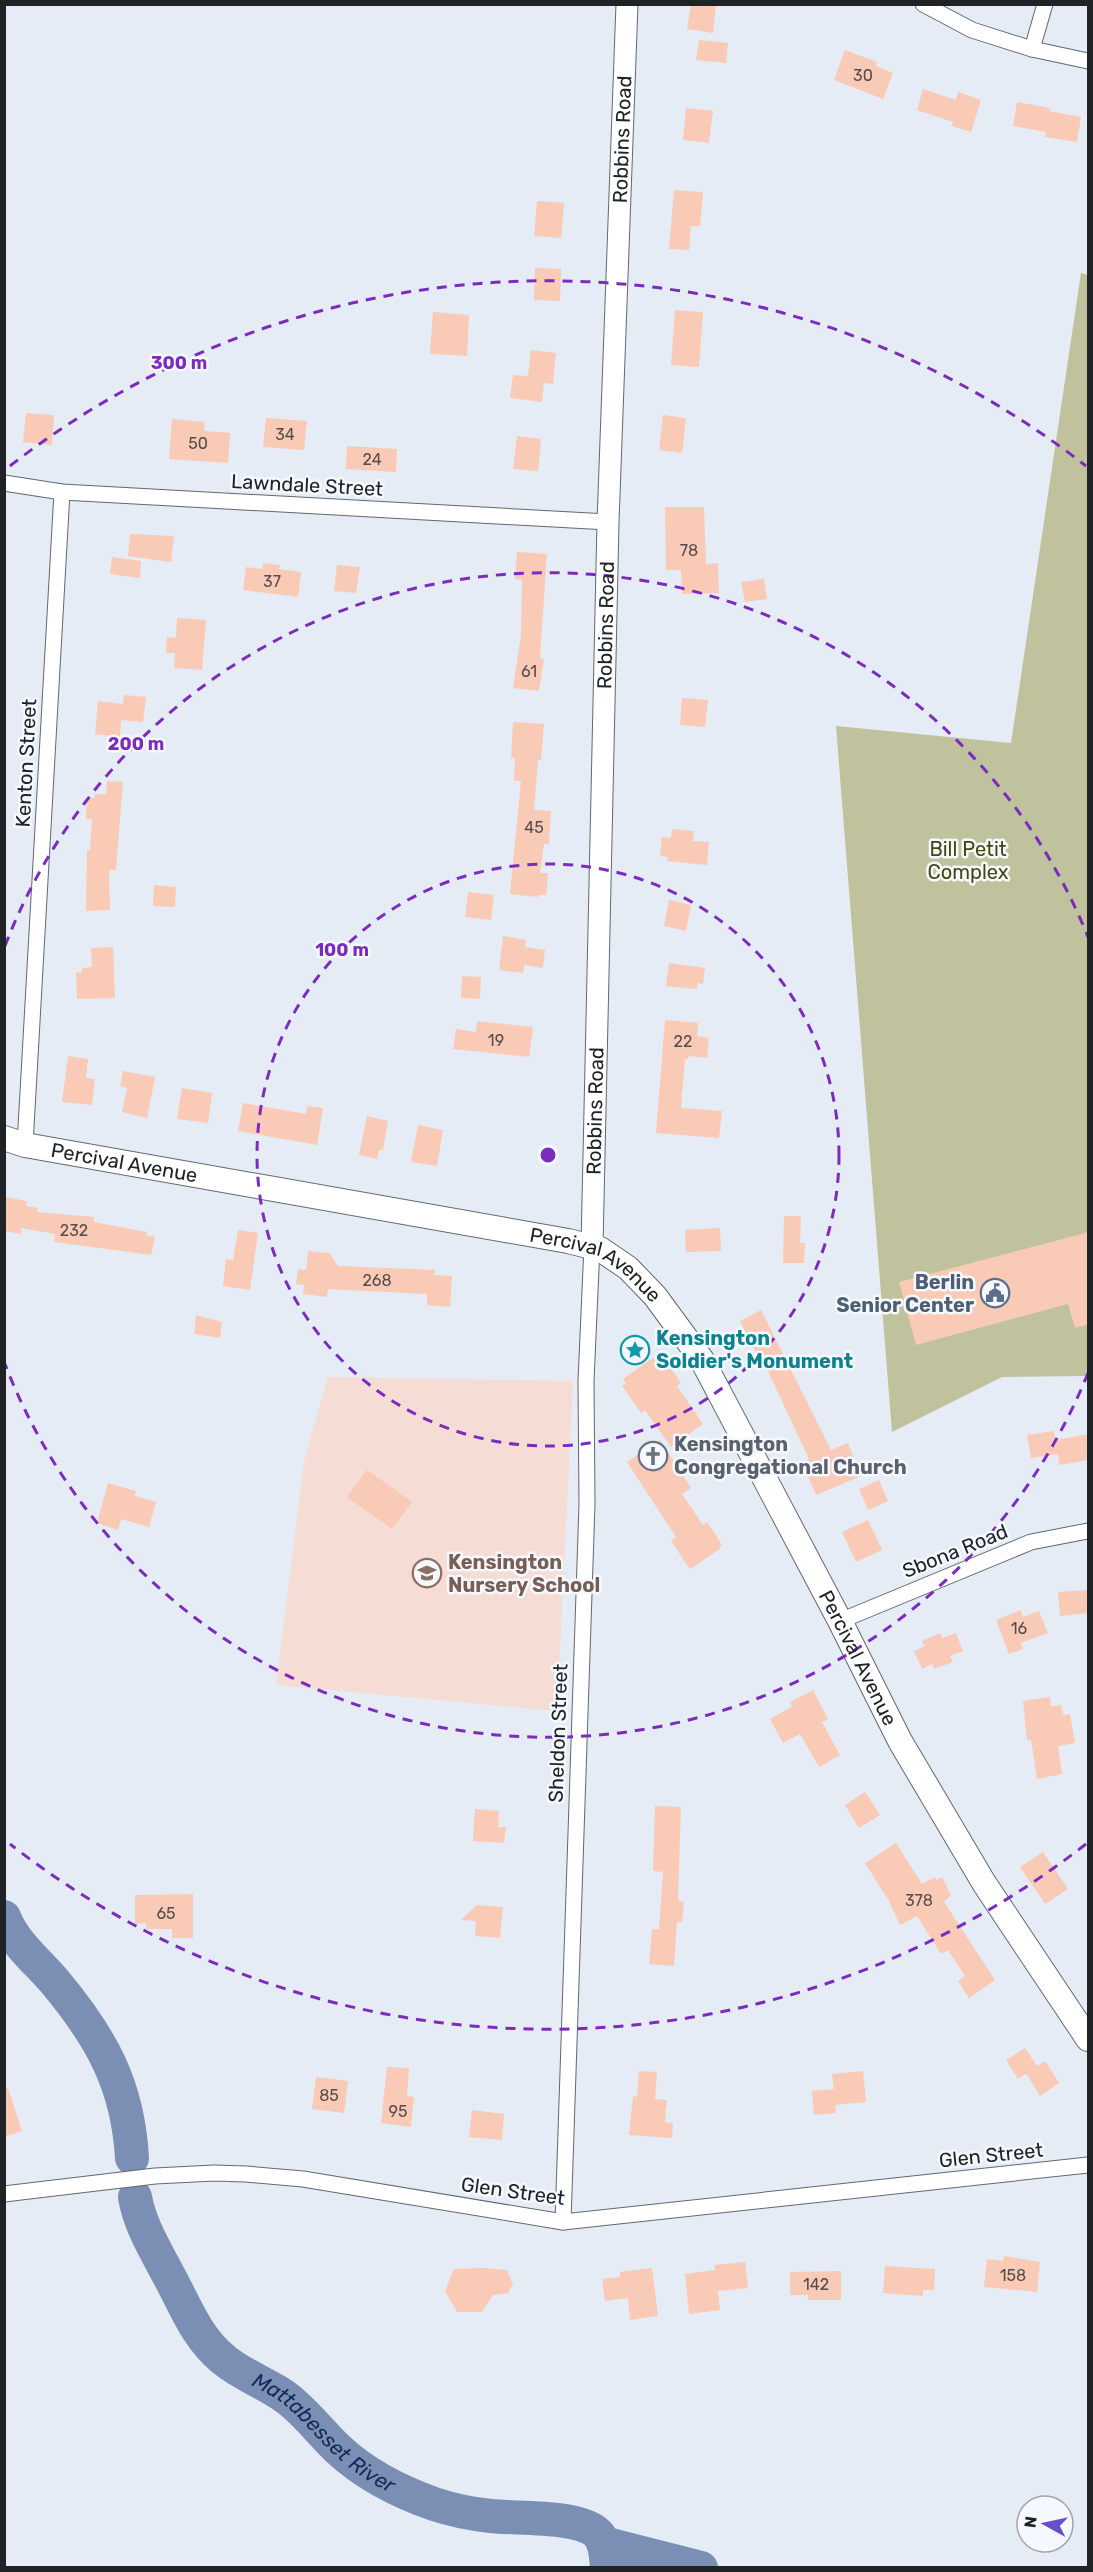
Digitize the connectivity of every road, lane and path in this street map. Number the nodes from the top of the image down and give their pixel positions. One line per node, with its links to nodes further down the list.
1 (627, 4): 8 (street, Robbins Road)
2 (923, 4): 4 (street)
3 (1045, 4): 4 (street)
4 (1032, 49): 5 (street)
5 (1089, 61)
6 (4, 483): 7 (street, Lawndale Street)
7 (62, 492): 8 (street, Lawndale Street); 9 (street, Kenton Street)
8 (608, 522): 10 (street, Robbins Road)
9 (15, 1141): 10 (main road, Percival Avenue)
10 (592, 1246): 12 (main road, Percival Avenue); 16 (street, Sheldon Street)
11 (1089, 1531): 12 (street, Sbona Road)
12 (840, 1620): 13 (main road, Percival Avenue)
13 (1089, 2039)
14 (1089, 2165): 16 (street, Glen Street)
15 (4, 2194): 16 (street, Glen Street)
16 (562, 2222)

